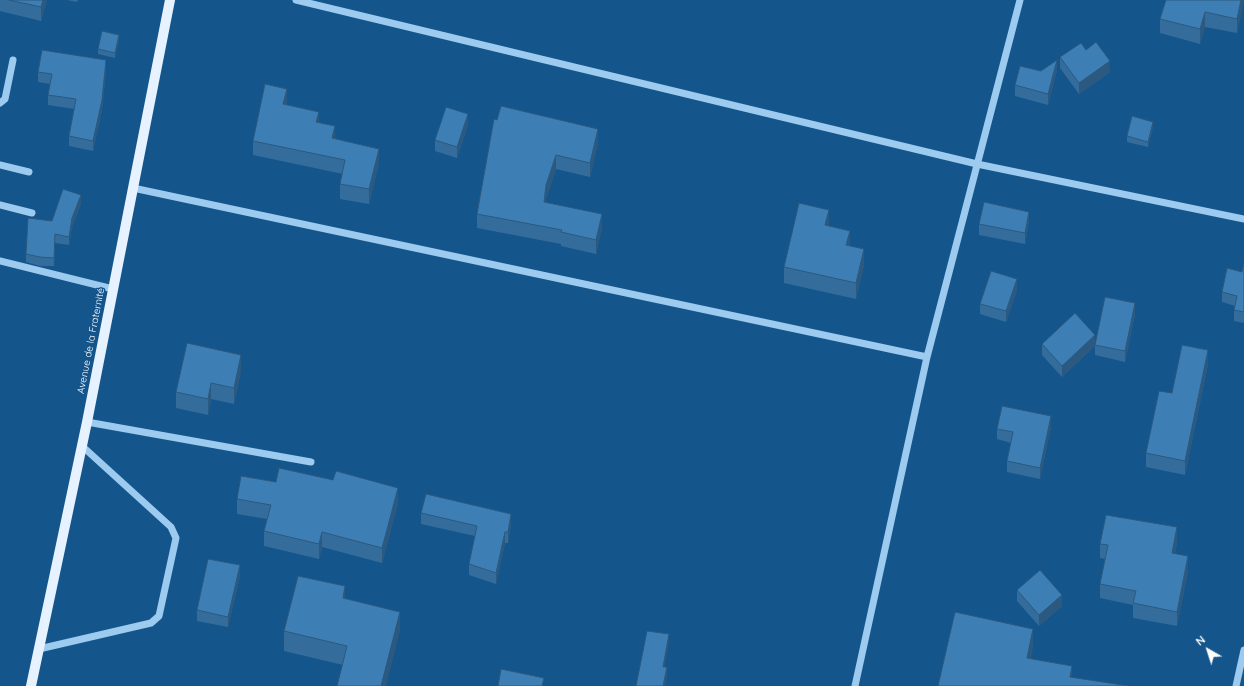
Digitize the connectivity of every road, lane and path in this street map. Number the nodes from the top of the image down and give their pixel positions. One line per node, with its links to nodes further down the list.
1 (170, 0): 9 (main road, Avenue de la Fraternité)
2 (296, 0): 6 (street)
3 (1020, 0): 6 (street)
4 (13, 60): 5 (street)
5 (0, 103)
6 (977, 164): 12 (street); 15 (street)
7 (0, 165): 8 (street)
8 (28, 172)
9 (133, 188): 14 (main road, Avenue de la Fraternité); 15 (street)
10 (0, 205): 11 (street)
11 (32, 213)
12 (1244, 219)
13 (0, 261): 14 (street)
14 (114, 289): 16 (main road, Avenue de la Fraternité)
15 (927, 357): 22 (street)
16 (87, 422): 17 (main road, Avenue de la Fraternité); 18 (street)
17 (82, 446): 19 (main road, Avenue de la Fraternité); 19 (street)
18 (311, 462)
19 (39, 649): 21 (main road, Avenue de la Fraternité)
20 (1244, 650): 23 (street)
21 (31, 686)
22 (854, 686)
23 (1236, 686)

